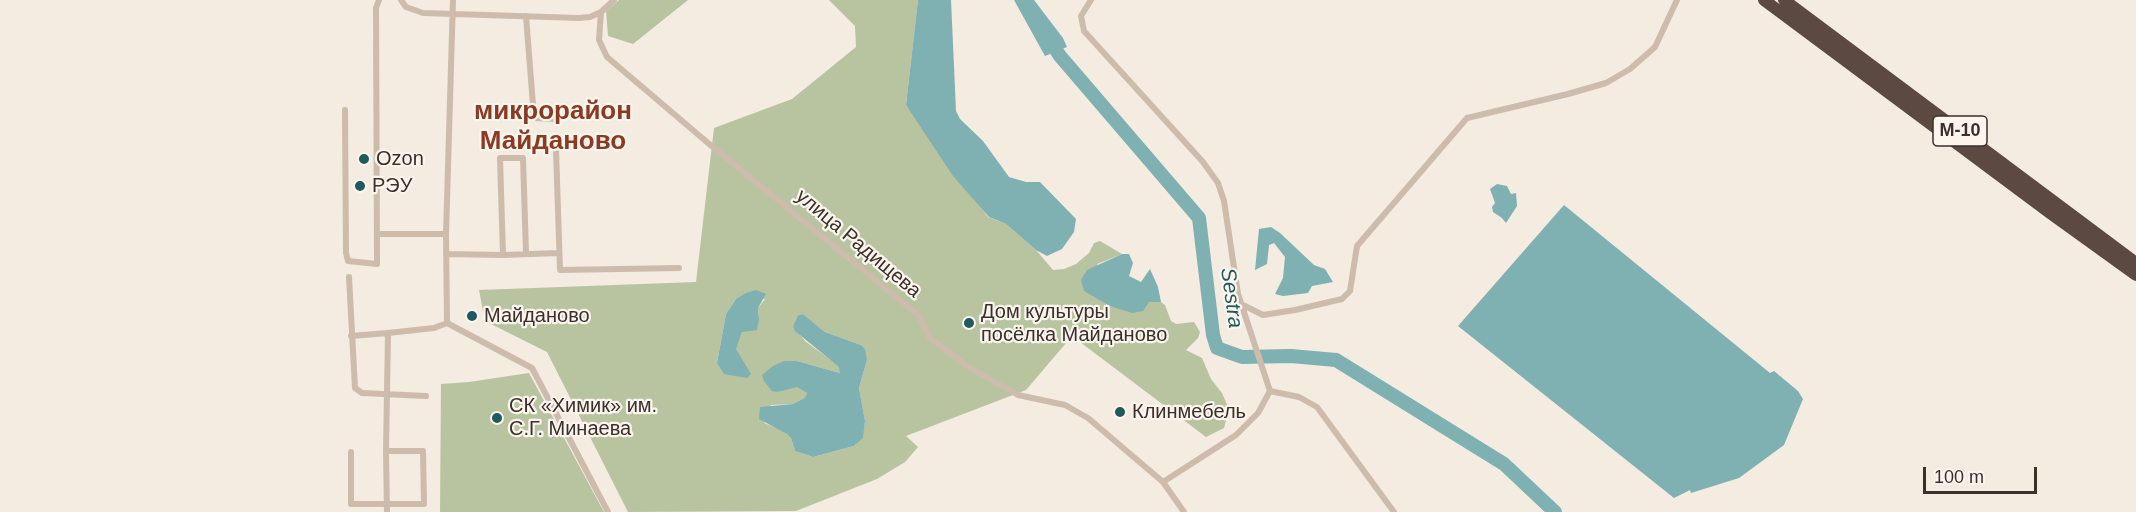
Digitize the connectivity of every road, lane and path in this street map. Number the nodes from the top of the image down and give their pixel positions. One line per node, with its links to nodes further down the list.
1 (379, 0): 15 (street)
2 (401, 0): 10 (street)
3 (453, 0): 10 (street)
4 (614, 0): 9 (street)
5 (1091, 0): 25 (street)
6 (1677, 0): 25 (street)
7 (1764, 0): 23 (highway, М-10)
8 (1784, 0): 21 (highway, М-10)
9 (601, 12): 11 (street); 34 (street, улица Радищева)
10 (453, 13): 11 (street); 16 (street)
11 (526, 16): 13 (street)
12 (345, 110): 15 (street)
13 (555, 119)
14 (556, 150): 17 (street)
15 (377, 234): 16 (street)
16 (446, 234): 18 (street)
17 (559, 253): 19 (street); 22 (street)
18 (446, 254): 20 (street); 26 (street)
19 (526, 254): 20 (street); 20 (street)
20 (503, 255)
21 (2136, 263)
22 (679, 268)
23 (2136, 275)
24 (349, 277): 28 (street)
25 (1242, 306): 29 (street)
26 (447, 323): 27 (street); 37 (street)
27 (388, 333): 28 (street); 30 (street)
28 (351, 336): 30 (street)
29 (1270, 391): 34 (street); 39 (street)
30 (387, 393): 31 (street); 33 (street)
31 (426, 396)
32 (351, 452): 35 (street)
33 (386, 452): 35 (street); 35 (street)
34 (1163, 482): 38 (street, улица Радищева)
35 (386, 504): 36 (street)
36 (387, 512)
37 (608, 512)
38 (1184, 512)
39 (1394, 512)

